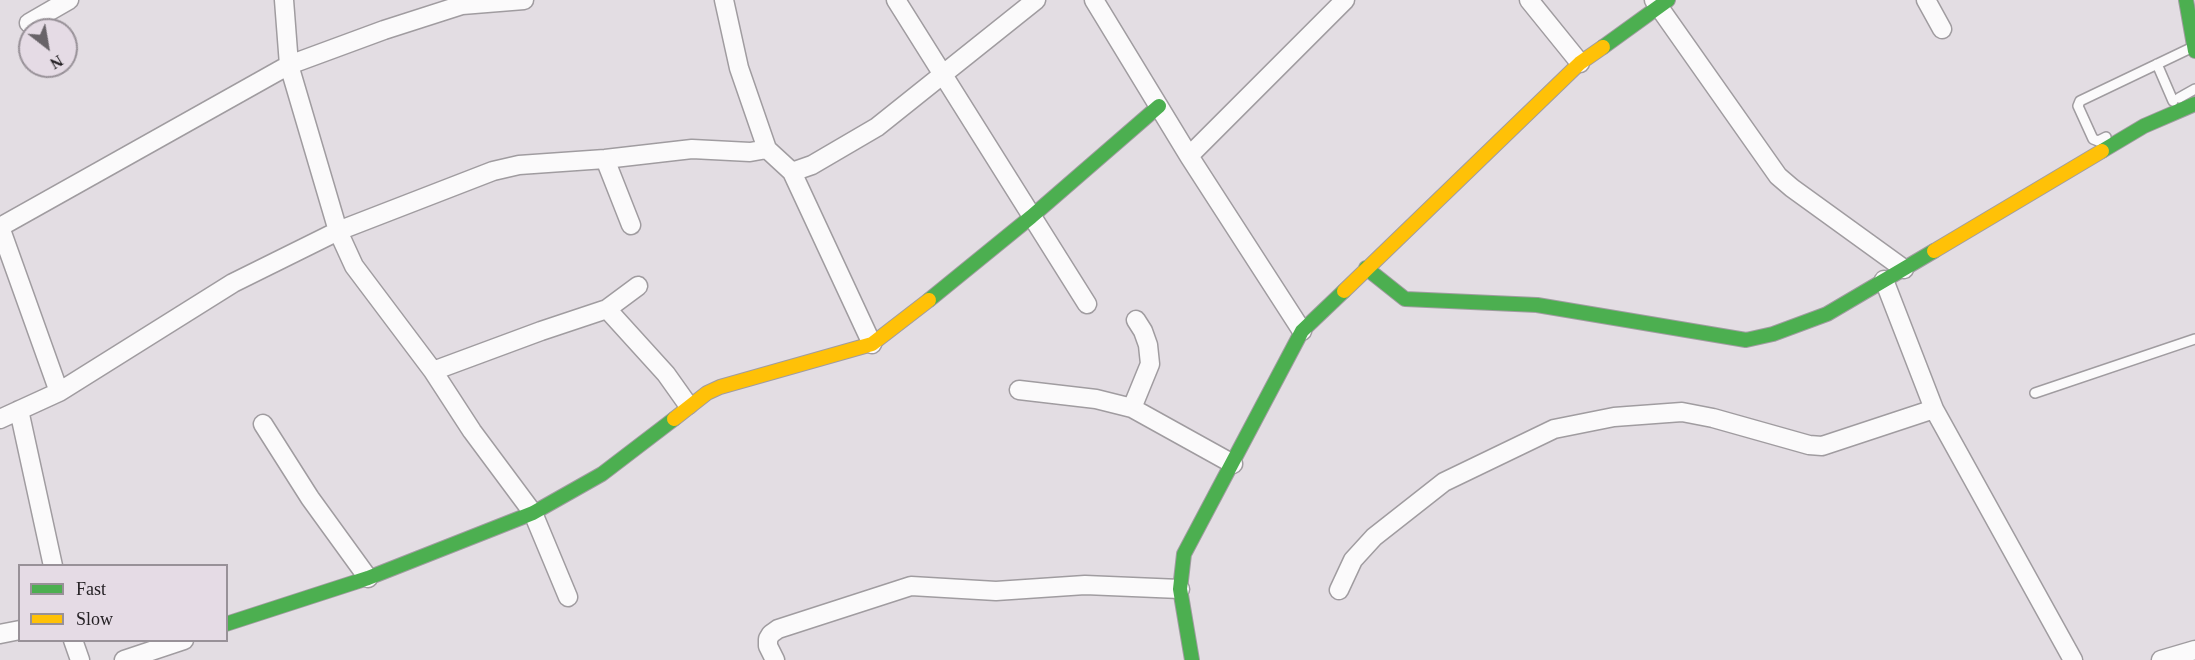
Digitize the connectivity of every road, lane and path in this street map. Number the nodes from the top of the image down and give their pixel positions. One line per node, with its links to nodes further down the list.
1 (69, 0): 14 (street)
2 (284, 0): 18 (street)
3 (524, 0): 13 (street)
4 (724, 0): 25 (street)
5 (896, 0): 20 (street)
6 (1036, 0): 20 (street)
7 (1094, 0): 24 (street)
8 (1345, 0): 26 (street)
9 (1529, 0): 17 (street)
10 (1926, 0): 15 (street)
11 (2186, 0): 16 (street)
12 (1660, 2): 17 (street); 34 (street)
13 (461, 3): 18 (street)
14 (38, 18)
15 (1942, 29)
16 (2195, 49): 19 (lane)
17 (1580, 63): 33 (street)
18 (289, 64): 31 (street); 32 (street)
19 (2157, 64): 22 (lane); 22 (lane)
20 (942, 75): 28 (street); 29 (street)
21 (2195, 89): 22 (lane)
22 (2173, 101)
23 (2195, 104): 34 (street)
24 (1158, 106): 26 (street); 29 (street)
25 (767, 149): 27 (street); 28 (street)
26 (1189, 156): 40 (street)
27 (605, 159): 30 (street); 32 (street)
28 (792, 172): 42 (street)
29 (1031, 217): 37 (street); 42 (street)
30 (631, 225)
31 (0, 227): 45 (street)
32 (338, 231): 43 (street); 45 (street)
33 (1366, 268): 35 (street); 40 (street)
34 (1904, 269): 35 (street)
35 (1884, 280): 49 (street)
36 (638, 286): 38 (street)
37 (1087, 304)
38 (608, 309): 43 (street); 47 (street)
39 (1136, 320): 48 (street)
40 (1302, 331): 53 (street)
41 (2195, 339): 46 (lane)
42 (872, 344): 47 (street)
43 (433, 372): 54 (street)
44 (1019, 390): 48 (street)
45 (59, 392): 50 (street)
46 (2035, 393)
47 (688, 405): 54 (street)
48 (1132, 408): 53 (street)
49 (1934, 409): 58 (street); 70 (street)
50 (18, 410): 51 (street); 55 (street)
51 (0, 419)
52 (263, 424): 56 (street)
53 (1233, 464): 57 (street)
54 (533, 513): 56 (street); 59 (street)
55 (53, 564)
56 (368, 578): 60 (street)
57 (1180, 589): 68 (street); 69 (street)
58 (1339, 590)
59 (568, 597)
60 (228, 623)
61 (18, 630): 62 (street)
62 (0, 634)
63 (74, 642): 66 (street)
64 (178, 642): 67 (street)
65 (2195, 650): 71 (street)
66 (80, 660)
67 (124, 660)
68 (775, 660)
69 (1192, 660)
70 (2073, 660)
71 (2161, 660)

